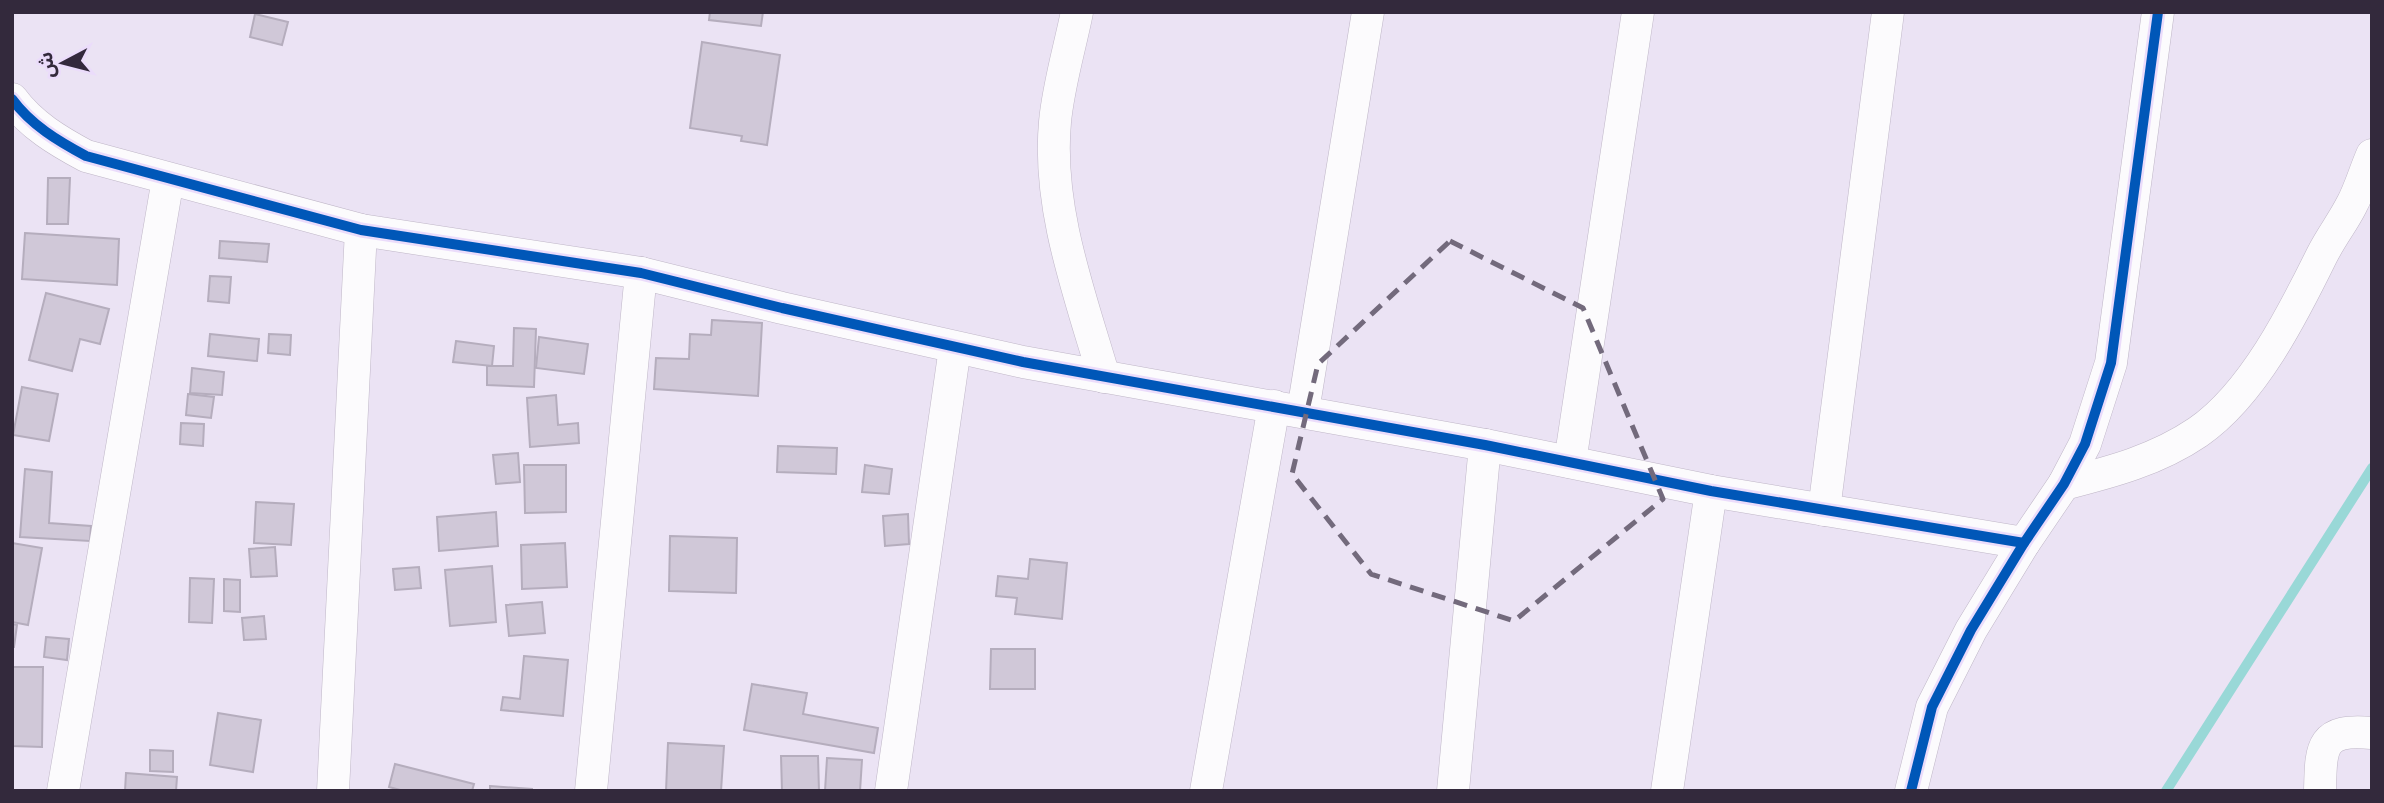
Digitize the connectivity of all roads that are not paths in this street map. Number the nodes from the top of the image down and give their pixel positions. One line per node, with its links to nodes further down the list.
1 (1077, 12): 12 (street)
2 (1368, 12): 13 (street)
3 (1637, 12): 15 (street)
4 (1888, 12): 18 (street)
5 (2158, 12): 16 (street)
6 (12, 99): 8 (street)
7 (2372, 155): 16 (street)
8 (168, 178): 9 (street); 21 (street)
9 (361, 230): 10 (street); 22 (street)
10 (641, 273): 11 (street); 23 (street)
11 (955, 348): 12 (street); 24 (street)
12 (1104, 377): 13 (street)
13 (1289, 409): 14 (street); 25 (street)
14 (1485, 445): 15 (street); 26 (street)
15 (1570, 462): 17 (street)
16 (2064, 484): 19 (street)
17 (1711, 491): 18 (street); 27 (street)
18 (1824, 510): 19 (street)
19 (2024, 543): 28 (street)
20 (2372, 733): 29 (street)
21 (62, 791)
22 (333, 791)
23 (591, 791)
24 (891, 791)
25 (1206, 791)
26 (1453, 791)
27 (1667, 791)
28 (1911, 791)
29 (2319, 791)

